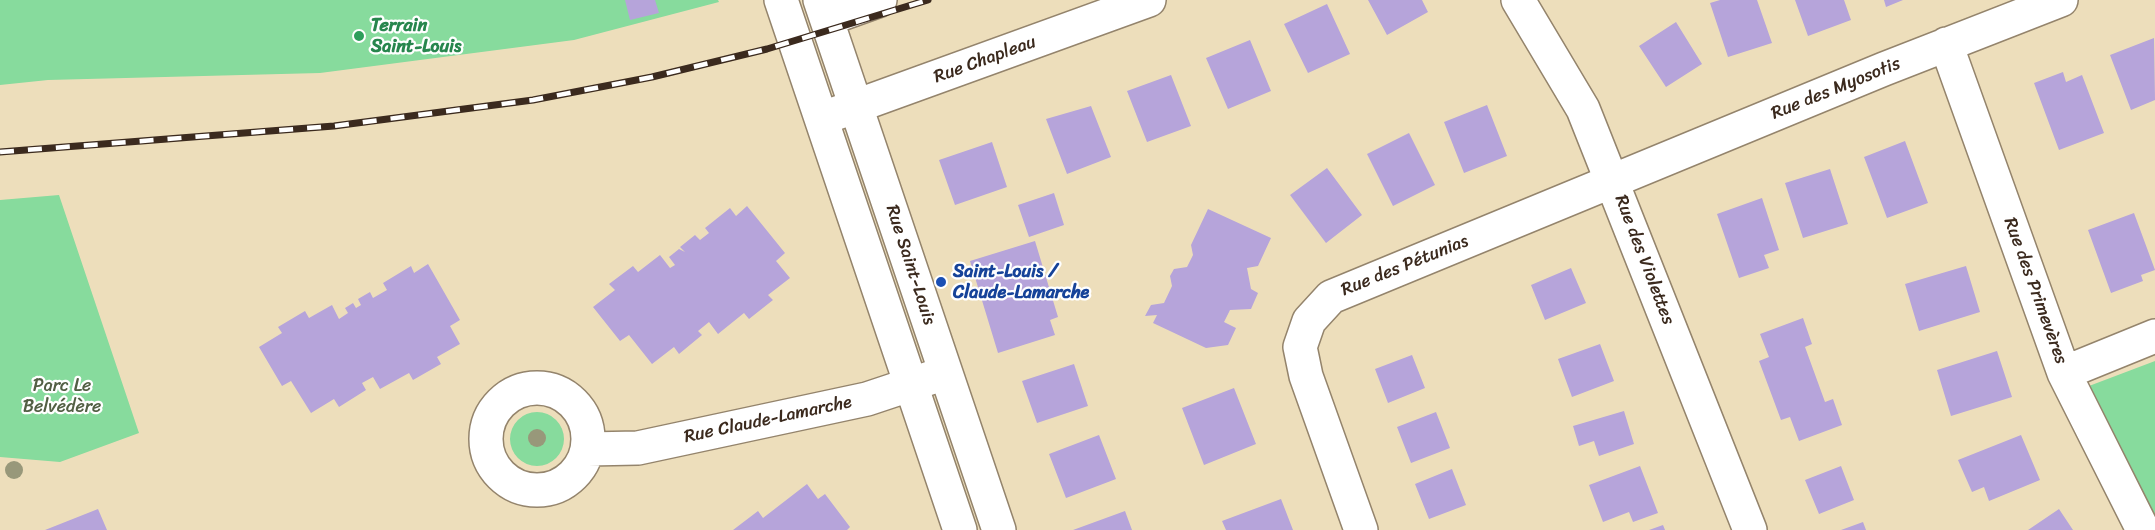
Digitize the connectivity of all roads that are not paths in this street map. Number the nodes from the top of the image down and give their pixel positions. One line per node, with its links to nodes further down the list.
1 (781, 0): 9 (street, Rue Saint-Louis)
2 (880, 0): 6 (street)
3 (1149, 0): 8 (street, Rue Chapleau)
4 (1518, 0): 10 (street, Rue des Violettes)
5 (2061, 0): 7 (street, Rue des Myosotis)
6 (823, 9): 8 (street, Rue Saint-Louis)
7 (1946, 44): 10 (street, Rue des Myosotis); 13 (street, Rue des Primevères)
8 (858, 106): 9 (street, Rue Chapleau); 12 (street, Rue Saint-Louis)
9 (820, 118): 14 (street, Rue Saint-Louis)
10 (1613, 180): 18 (street, Rue des Pétunias); 19 (street, Rue des Violettes)
11 (2155, 336): 13 (street)
12 (945, 373): 14 (street, Rue Claude-Lamarche); 17 (street, Rue Saint-Louis)
13 (2064, 373): 20 (street, Rue des Primevères)
14 (912, 385): 15 (street, Rue Claude-Lamarche); 16 (street, Rue Saint-Louis)
15 (588, 449)
16 (960, 530)
17 (999, 530)
18 (1361, 530)
19 (1750, 530)
20 (2143, 530)

